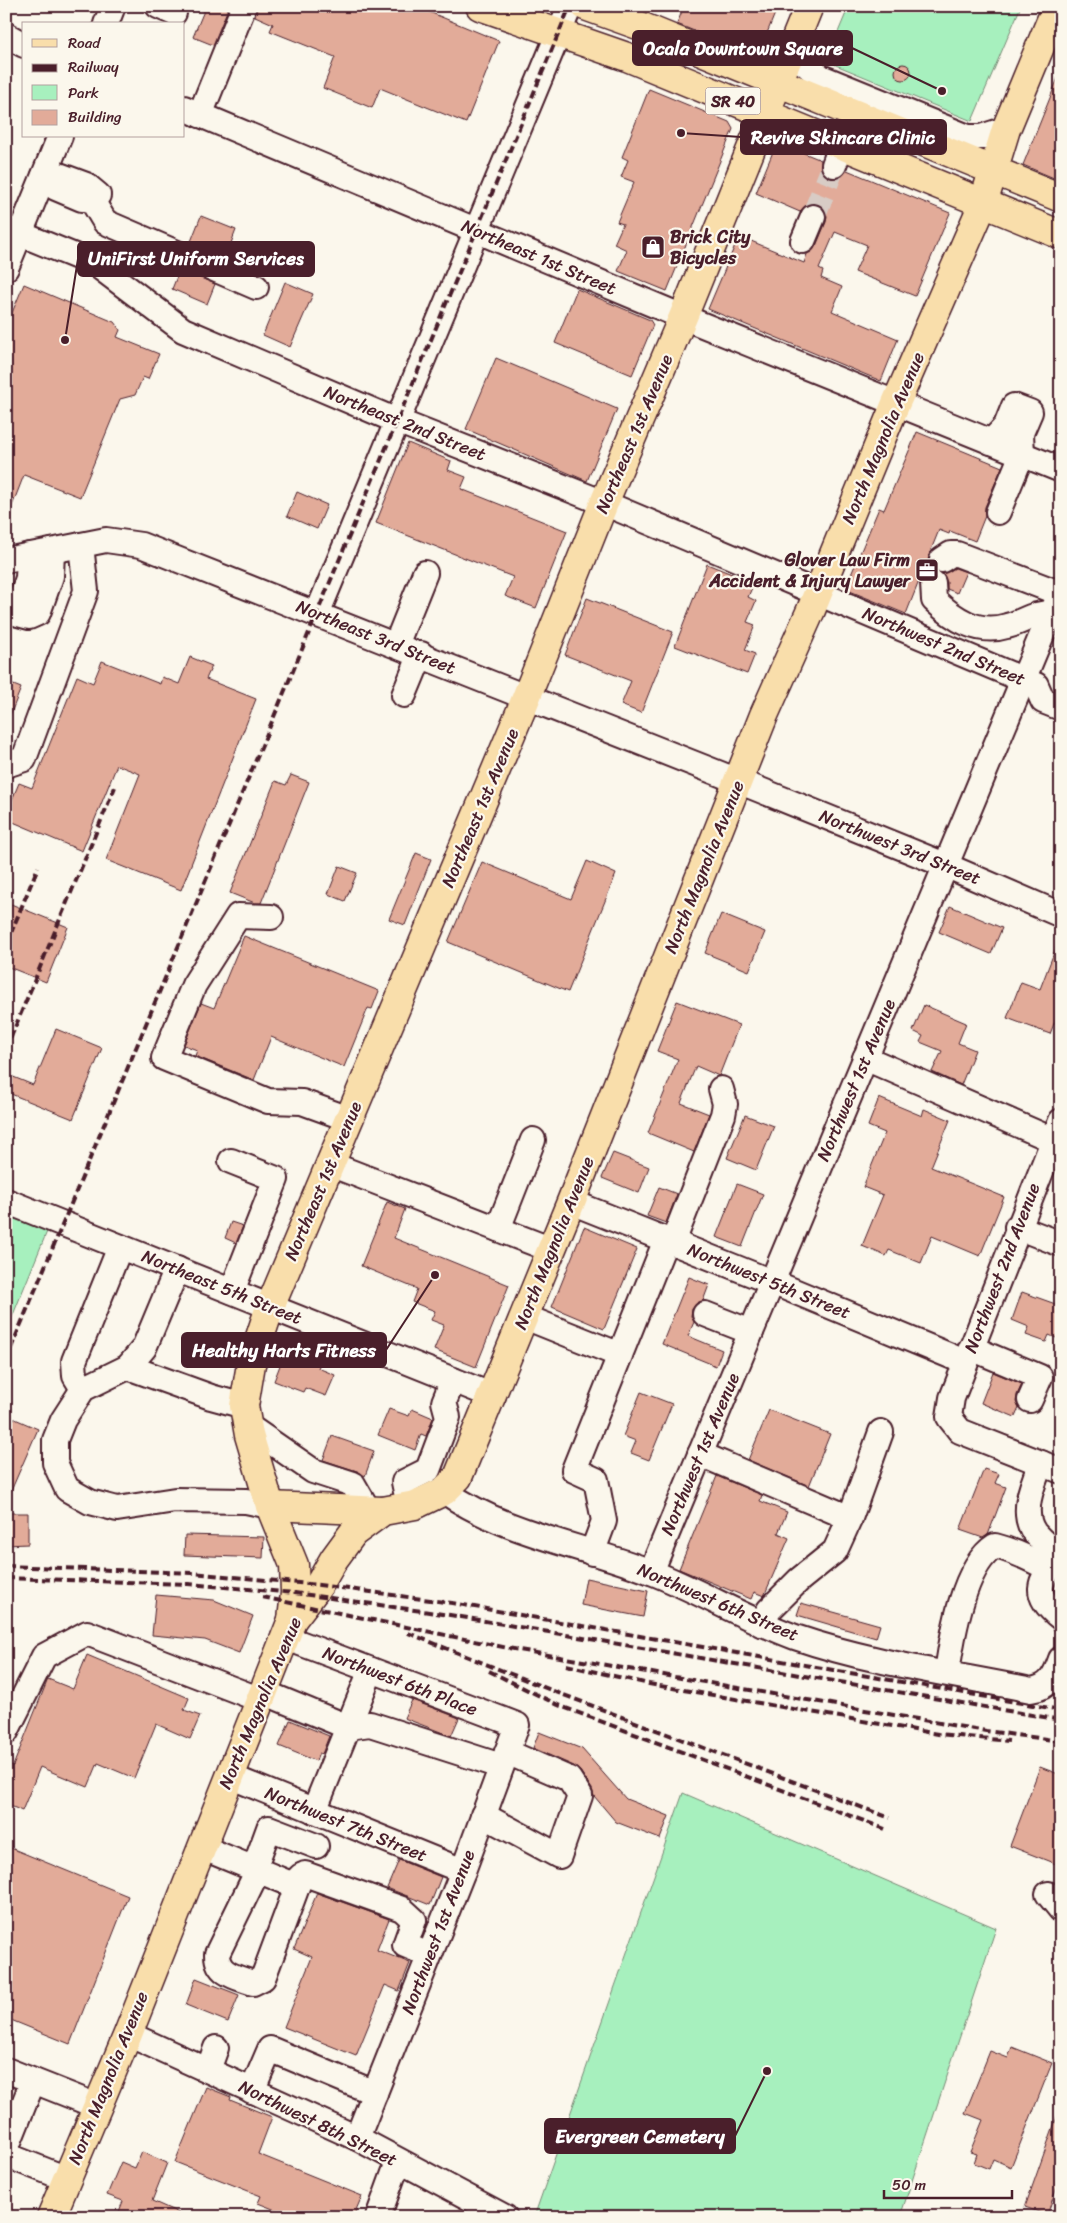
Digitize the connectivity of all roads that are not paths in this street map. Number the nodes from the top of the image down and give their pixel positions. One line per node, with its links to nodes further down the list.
1 (113, 6): 8 (street)
2 (244, 6): 14 (street)
3 (480, 6): 9 (main road, SR 40)
4 (570, 6): 9 (street)
5 (585, 6): 13 (main road, SR 40)
6 (809, 6): 11 (main road, Northeast 1st Avenue)
7 (1057, 6): 16 (main road, North Magnolia Avenue)
8 (107, 22)
9 (559, 32): 15 (main road, SR 40); 24 (street)
10 (6, 35): 12 (street)
11 (794, 43): 13 (main road, Northeast 1st Avenue); 16 (street)
12 (22, 44)
13 (777, 82): 15 (main road, Northeast 1st Avenue); 18 (main road, SR 40)
14 (192, 111): 24 (street, Northeast 1st Street)
15 (764, 114): 21 (main road, SR 40); 29 (main road, Northeast 1st Avenue)
16 (1006, 129): 18 (main road, North Magnolia Avenue)
17 (59, 138): 19 (street)
18 (993, 171): 20 (main road, SR 40); 21 (main road, North Magnolia Avenue)
19 (44, 176): 23 (street); 28 (street)
20 (1061, 198)
21 (983, 204): 25 (main road, SR 40); 30 (main road, North Magnolia Avenue)
22 (813, 217): 26 (street)
23 (13, 231): 27 (street); 31 (street, Northeast 2nd Street)
24 (476, 231): 29 (street, Northeast 1st Street); 31 (street)
25 (1061, 235)
26 (803, 241)
27 (6, 268)
28 (256, 287)
29 (683, 317): 30 (street, Northeast 1st Street); 35 (main road, Northeast 1st Avenue)
30 (896, 403): 32 (street, Northeast 1st Street); 44 (main road, North Magnolia Avenue)
31 (397, 420): 35 (street, Northeast 2nd Street); 46 (street)
32 (991, 442): 33 (street, Northeast 1st Street); 33 (street)
33 (1022, 454): 34 (street, Northeast 1st Street); 36 (street)
34 (1061, 470)
35 (604, 503): 44 (street, Northeast 2nd Street); 51 (main road, Northeast 1st Avenue)
36 (998, 512)
37 (80, 545): 38 (street, Northeast 3rd Street); 46 (street, Northeast 3rd Street); 53 (street)
38 (52, 551): 39 (street, Northeast 3rd Street); 39 (street)
39 (29, 556): 40 (street, Northeast 3rd Street)
40 (6, 560)
41 (942, 560): 45 (street)
42 (425, 573): 47 (street)
43 (933, 583): 45 (street)
44 (818, 593): 49 (street, Northwest 2nd Street); 54 (main road, North Magnolia Avenue)
45 (1057, 598): 49 (street, Northwest 1st Avenue)
46 (317, 614): 47 (street, Northeast 3rd Street)
47 (396, 645): 48 (street, Northeast 3rd Street)
48 (420, 654): 50 (street); 51 (street, Northeast 3rd Street)
49 (1022, 679): 52 (street, Northwest 2nd Street); 55 (street, Northwest 1st Avenue)
50 (404, 695)
51 (526, 696): 54 (street, Northeast 3rd Street); 60 (main road, Northeast 1st Avenue)
52 (1061, 708)
53 (6, 765)
54 (738, 781): 55 (street, Northwest 3rd Street); 66 (main road, North Magnolia Avenue)
55 (945, 865): 56 (street, Northwest 3rd Street); 58 (street, Northwest 1st Avenue)
56 (1061, 915)
57 (271, 917): 60 (street)
58 (865, 1058): 61 (street); 74 (street, Northwest 1st Avenue)
59 (721, 1089): 69 (street)
60 (349, 1119): 64 (main road, Northeast 1st Avenue)
61 (1057, 1130): 67 (street, Northwest 2nd Avenue)
62 (533, 1140): 68 (street)
63 (230, 1161): 75 (street)
64 (330, 1164): 68 (street); 76 (main road, Northeast 1st Avenue)
65 (6, 1201): 71 (street, Northeast 5th Street)
66 (571, 1202): 69 (street, Northwest 5th Street); 72 (main road, North Magnolia Avenue)
67 (1018, 1227): 70 (street); 81 (street, Northwest 2nd Avenue)
68 (498, 1229): 72 (street)
69 (669, 1241): 74 (street, Northwest 5th Street); 80 (street)
70 (1061, 1244)
71 (120, 1247): 73 (street, Northeast 5th Street); 84 (street)
72 (552, 1250): 78 (main road, North Magnolia Avenue)
73 (177, 1269): 75 (street, Northeast 5th Street); 82 (street)
74 (772, 1282): 79 (street, Northwest 1st Avenue); 81 (street, Northwest 5th Street)
75 (232, 1291): 76 (street, Northeast 5th Street)
76 (270, 1307): 83 (street, Northeast 5th Street); 87 (main road, Northeast 1st Avenue)
77 (705, 1314): 79 (street)
78 (525, 1317): 80 (street); 85 (main road, North Magnolia Avenue)
79 (751, 1332): 89 (street, Northwest 1st Avenue)
80 (620, 1355): 96 (street)
81 (968, 1355): 86 (street, Northwest 5th Street); 90 (street, Northwest 2nd Avenue)
82 (128, 1367): 84 (street); 87 (street)
83 (453, 1380): 85 (street, Northeast 5th Street); 93 (street)
84 (83, 1389): 92 (street)
85 (493, 1396): 91 (main road, North Magnolia Avenue)
86 (1030, 1400)
87 (246, 1416): 92 (main road, Northeast 1st Avenue); 94 (street)
88 (881, 1432): 95 (street)
89 (700, 1454): 95 (street); 98 (street, Northwest 1st Avenue)
90 (1051, 1467): 97 (street)
91 (444, 1491): 93 (main road, North Magnolia Avenue); 96 (street, Northwest 6th Street)
92 (270, 1506): 94 (main road); 101 (main road, Northeast 1st Avenue)
93 (409, 1506): 94 (main road, North Magnolia Avenue)
94 (375, 1510): 101 (main road, North Magnolia Avenue)
95 (850, 1518): 100 (street)
96 (592, 1553): 98 (street, Northwest 6th Street)
97 (1057, 1561): 99 (street); 104 (street)
98 (651, 1572): 100 (street, Northwest 6th Street)
99 (1061, 1618)
100 (761, 1624): 104 (street, Northwest 6th Street)
101 (288, 1629): 103 (street, Northwest 6th Place); 105 (main road, North Magnolia Avenue)
102 (1058, 1667): 104 (street, Northwest 6th Street)
103 (371, 1670): 106 (street, Northwest 6th Place); 107 (street)
104 (947, 1673)
105 (262, 1696): 107 (street); 108 (street); 110 (main road, North Magnolia Avenue)
106 (516, 1725): 109 (street, Northwest 1st Avenue)
107 (348, 1727): 109 (street); 111 (street)
108 (6, 1732)
109 (504, 1759): 112 (street, Northwest 1st Avenue); 112 (street)
110 (229, 1776): 111 (street, Northwest 7th Street); 114 (main road, North Magnolia Avenue)
111 (321, 1813): 113 (street); 116 (street, Northwest 7th Street)
112 (483, 1815): 116 (street, Northwest 1st Avenue)
113 (316, 1846): 115 (street); 117 (street)
114 (201, 1848): 115 (street); 119 (main road, North Magnolia Avenue)
115 (256, 1870): 117 (street); 117 (street)
116 (463, 1871): 118 (street, Northwest 1st Avenue)
117 (303, 1875): 118 (street)
118 (430, 1955): 125 (street, Northwest 1st Avenue)
119 (128, 2034): 122 (street, Northwest 8th Street); 126 (main road, North Magnolia Avenue)
120 (216, 2048): 122 (street)
121 (6, 2070): 123 (street)
122 (208, 2070): 124 (street, Northwest 8th Street)
123 (33, 2081): 126 (street); 128 (street)
124 (252, 2091): 125 (street); 127 (street, Northwest 8th Street)
125 (375, 2093): 127 (street, Northwest 1st Avenue)
126 (96, 2106): 131 (main road, North Magnolia Avenue)
127 (357, 2138): 130 (street, Northwest 8th Street)
128 (6, 2149)
129 (6, 2155): 131 (street)
130 (398, 2162): 133 (street); 134 (street, Northwest 8th Street)
131 (67, 2179): 132 (main road, North Magnolia Avenue)
132 (52, 2217)
133 (378, 2217)
134 (506, 2217)

